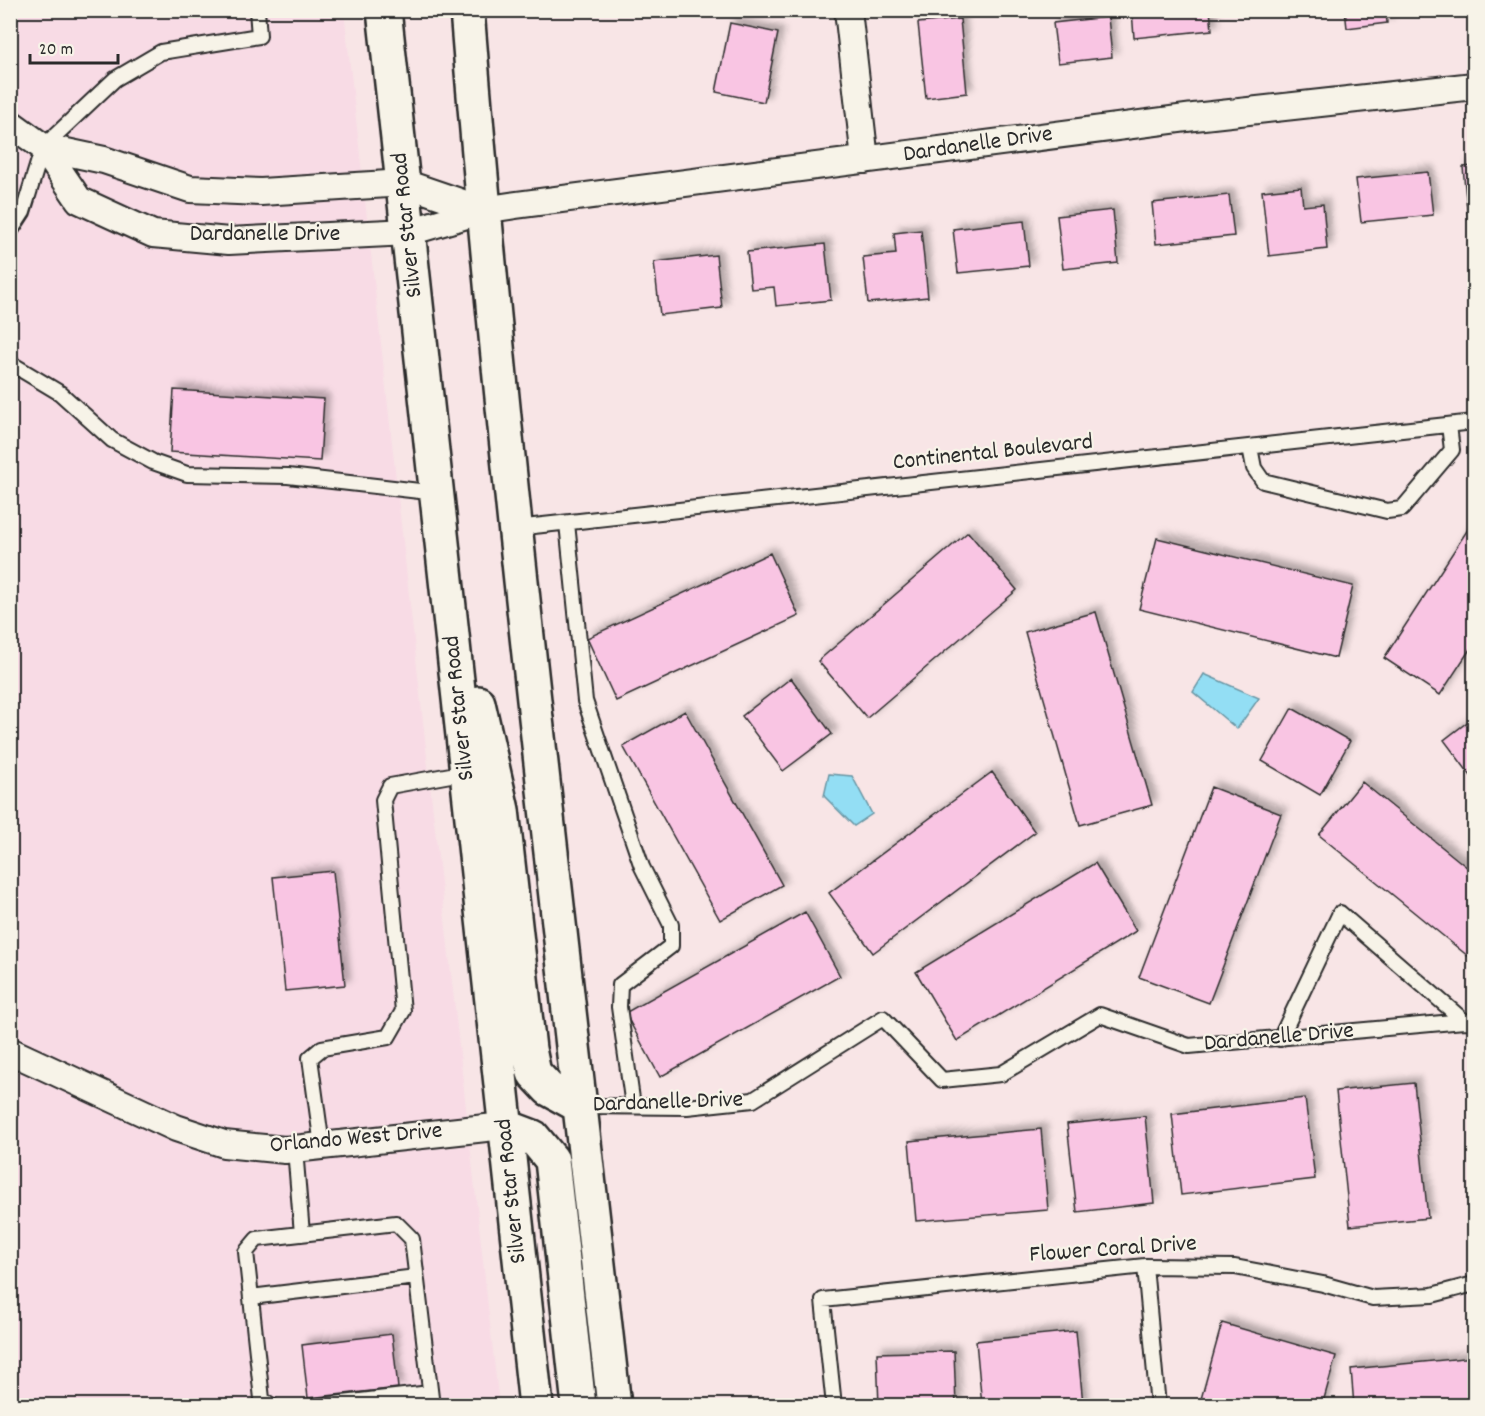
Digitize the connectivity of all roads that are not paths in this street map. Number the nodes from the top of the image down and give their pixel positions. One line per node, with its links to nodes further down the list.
1 (257, 10): 7 (lane)
2 (384, 10): 9 (main road, Silver Star Road)
3 (467, 10): 10 (main road)
4 (848, 10): 8 (street)
5 (1474, 86): 8 (street, Dardanelle Drive)
6 (10, 123): 7 (street, Dardanelle Drive)
7 (43, 147): 9 (street, Dardanelle Drive); 11 (lane); 12 (street, Dardanelle Drive)
8 (865, 160): 10 (street, Dardanelle Drive)
9 (404, 183): 10 (street, Dardanelle Drive); 12 (main road, Silver Star Road)
10 (483, 210): 12 (street, Dardanelle Drive); 19 (main road)
11 (10, 232)
12 (409, 232): 17 (main road, Silver Star Road)
13 (10, 363): 17 (lane)
14 (1474, 422): 15 (lane, Continental Boulevard)
15 (1449, 425): 16 (lane, Continental Boulevard); 16 (lane)
16 (1250, 447): 18 (lane, Continental Boulevard)
17 (437, 492): 20 (main road, Silver Star Road)
18 (567, 523): 19 (lane, Continental Boulevard); 26 (lane)
19 (516, 528): 25 (main road)
20 (442, 543): 21 (main road, Silver Star Road); 25 (main road)
21 (467, 772): 27 (main road, Silver Star Road); 28 (lane)
22 (1469, 1021): 23 (lane, Dardanelle Drive); 23 (lane)
23 (1280, 1039): 26 (lane, Dardanelle Drive)
24 (10, 1051): 29 (street, Orlando West Drive)
25 (580, 1106): 26 (lane, Dardanelle Drive); 40 (main road)
26 (633, 1107)
27 (504, 1126): 28 (street, Orlando West Drive); 38 (main road, Silver Star Road); 39 (main road)
28 (322, 1146): 29 (street, Orlando West Drive)
29 (295, 1149): 30 (lane)
30 (302, 1234): 32 (lane); 34 (lane)
31 (1145, 1266): 33 (lane, Flower Coral Drive); 41 (lane, Flower Coral Drive); 42 (lane)
32 (416, 1276): 34 (lane); 35 (lane)
33 (1474, 1284)
34 (250, 1298): 36 (lane)
35 (431, 1399): 37 (lane)
36 (272, 1406)
37 (317, 1406)
38 (536, 1406)
39 (579, 1406)
40 (614, 1406)
41 (834, 1406)
42 (1158, 1406)

